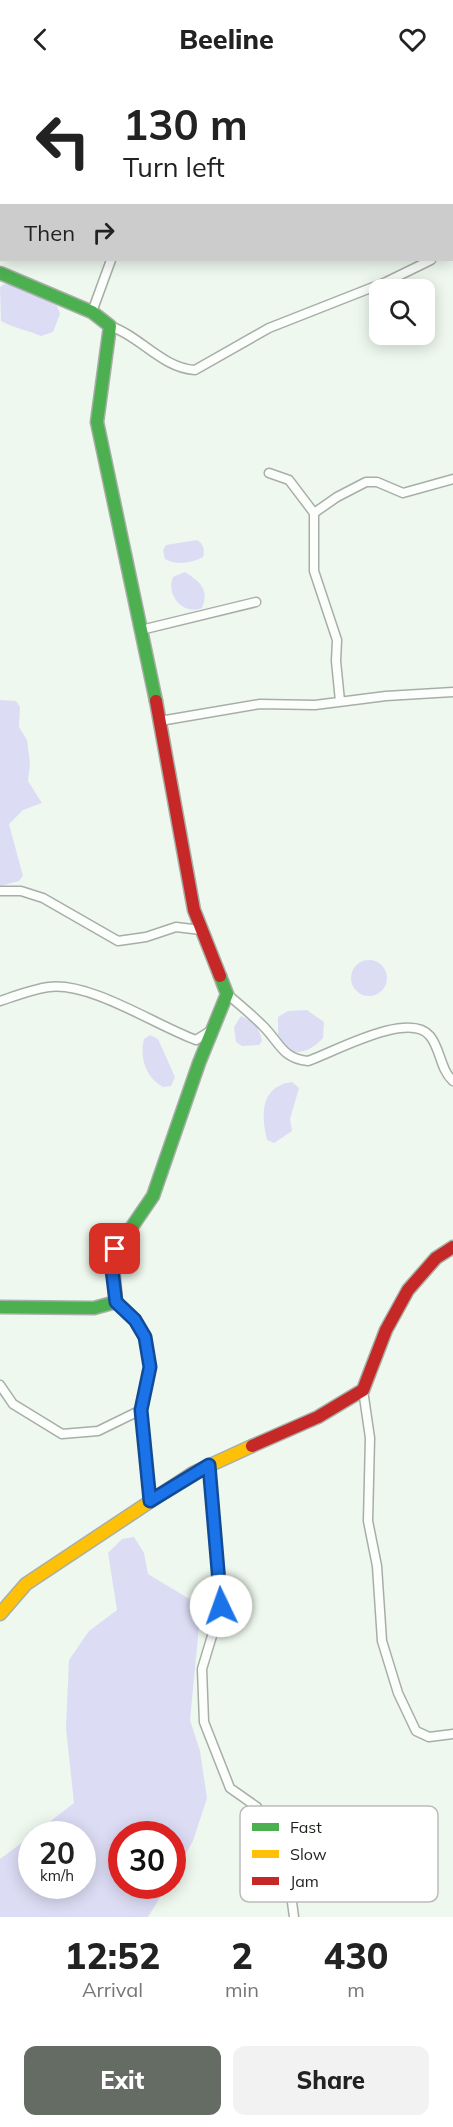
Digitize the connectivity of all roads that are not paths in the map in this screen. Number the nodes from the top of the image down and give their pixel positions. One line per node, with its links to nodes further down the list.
1 (111, 261): 4 (street)
2 (429, 261): 5 (street)
3 (0, 273): 4 (street)
4 (92, 312): 5 (street)
5 (110, 326): 10 (street)
6 (270, 473): 8 (street)
7 (453, 479): 8 (street)
8 (314, 513): 12 (street)
9 (256, 602): 10 (street)
10 (141, 630): 13 (street)
11 (453, 692): 12 (street)
12 (340, 701): 13 (street)
13 (160, 721): 15 (street)
14 (0, 891): 15 (street)
15 (201, 930): 16 (street)
16 (227, 994): 18 (street); 19 (street)
17 (0, 1001): 18 (street)
18 (215, 1029): 21 (street)
19 (453, 1081)
20 (453, 1247): 24 (street)
21 (116, 1302): 22 (street); 25 (street)
22 (0, 1308)
23 (0, 1385): 25 (street)
24 (363, 1390): 26 (street); 29 (street)
25 (141, 1410): 27 (street)
26 (209, 1465): 27 (street); 30 (street)
27 (150, 1501): 28 (street)
28 (0, 1614)
29 (453, 1734)
30 (255, 1806)
31 (292, 1902): 32 (street)
32 (294, 1917)

